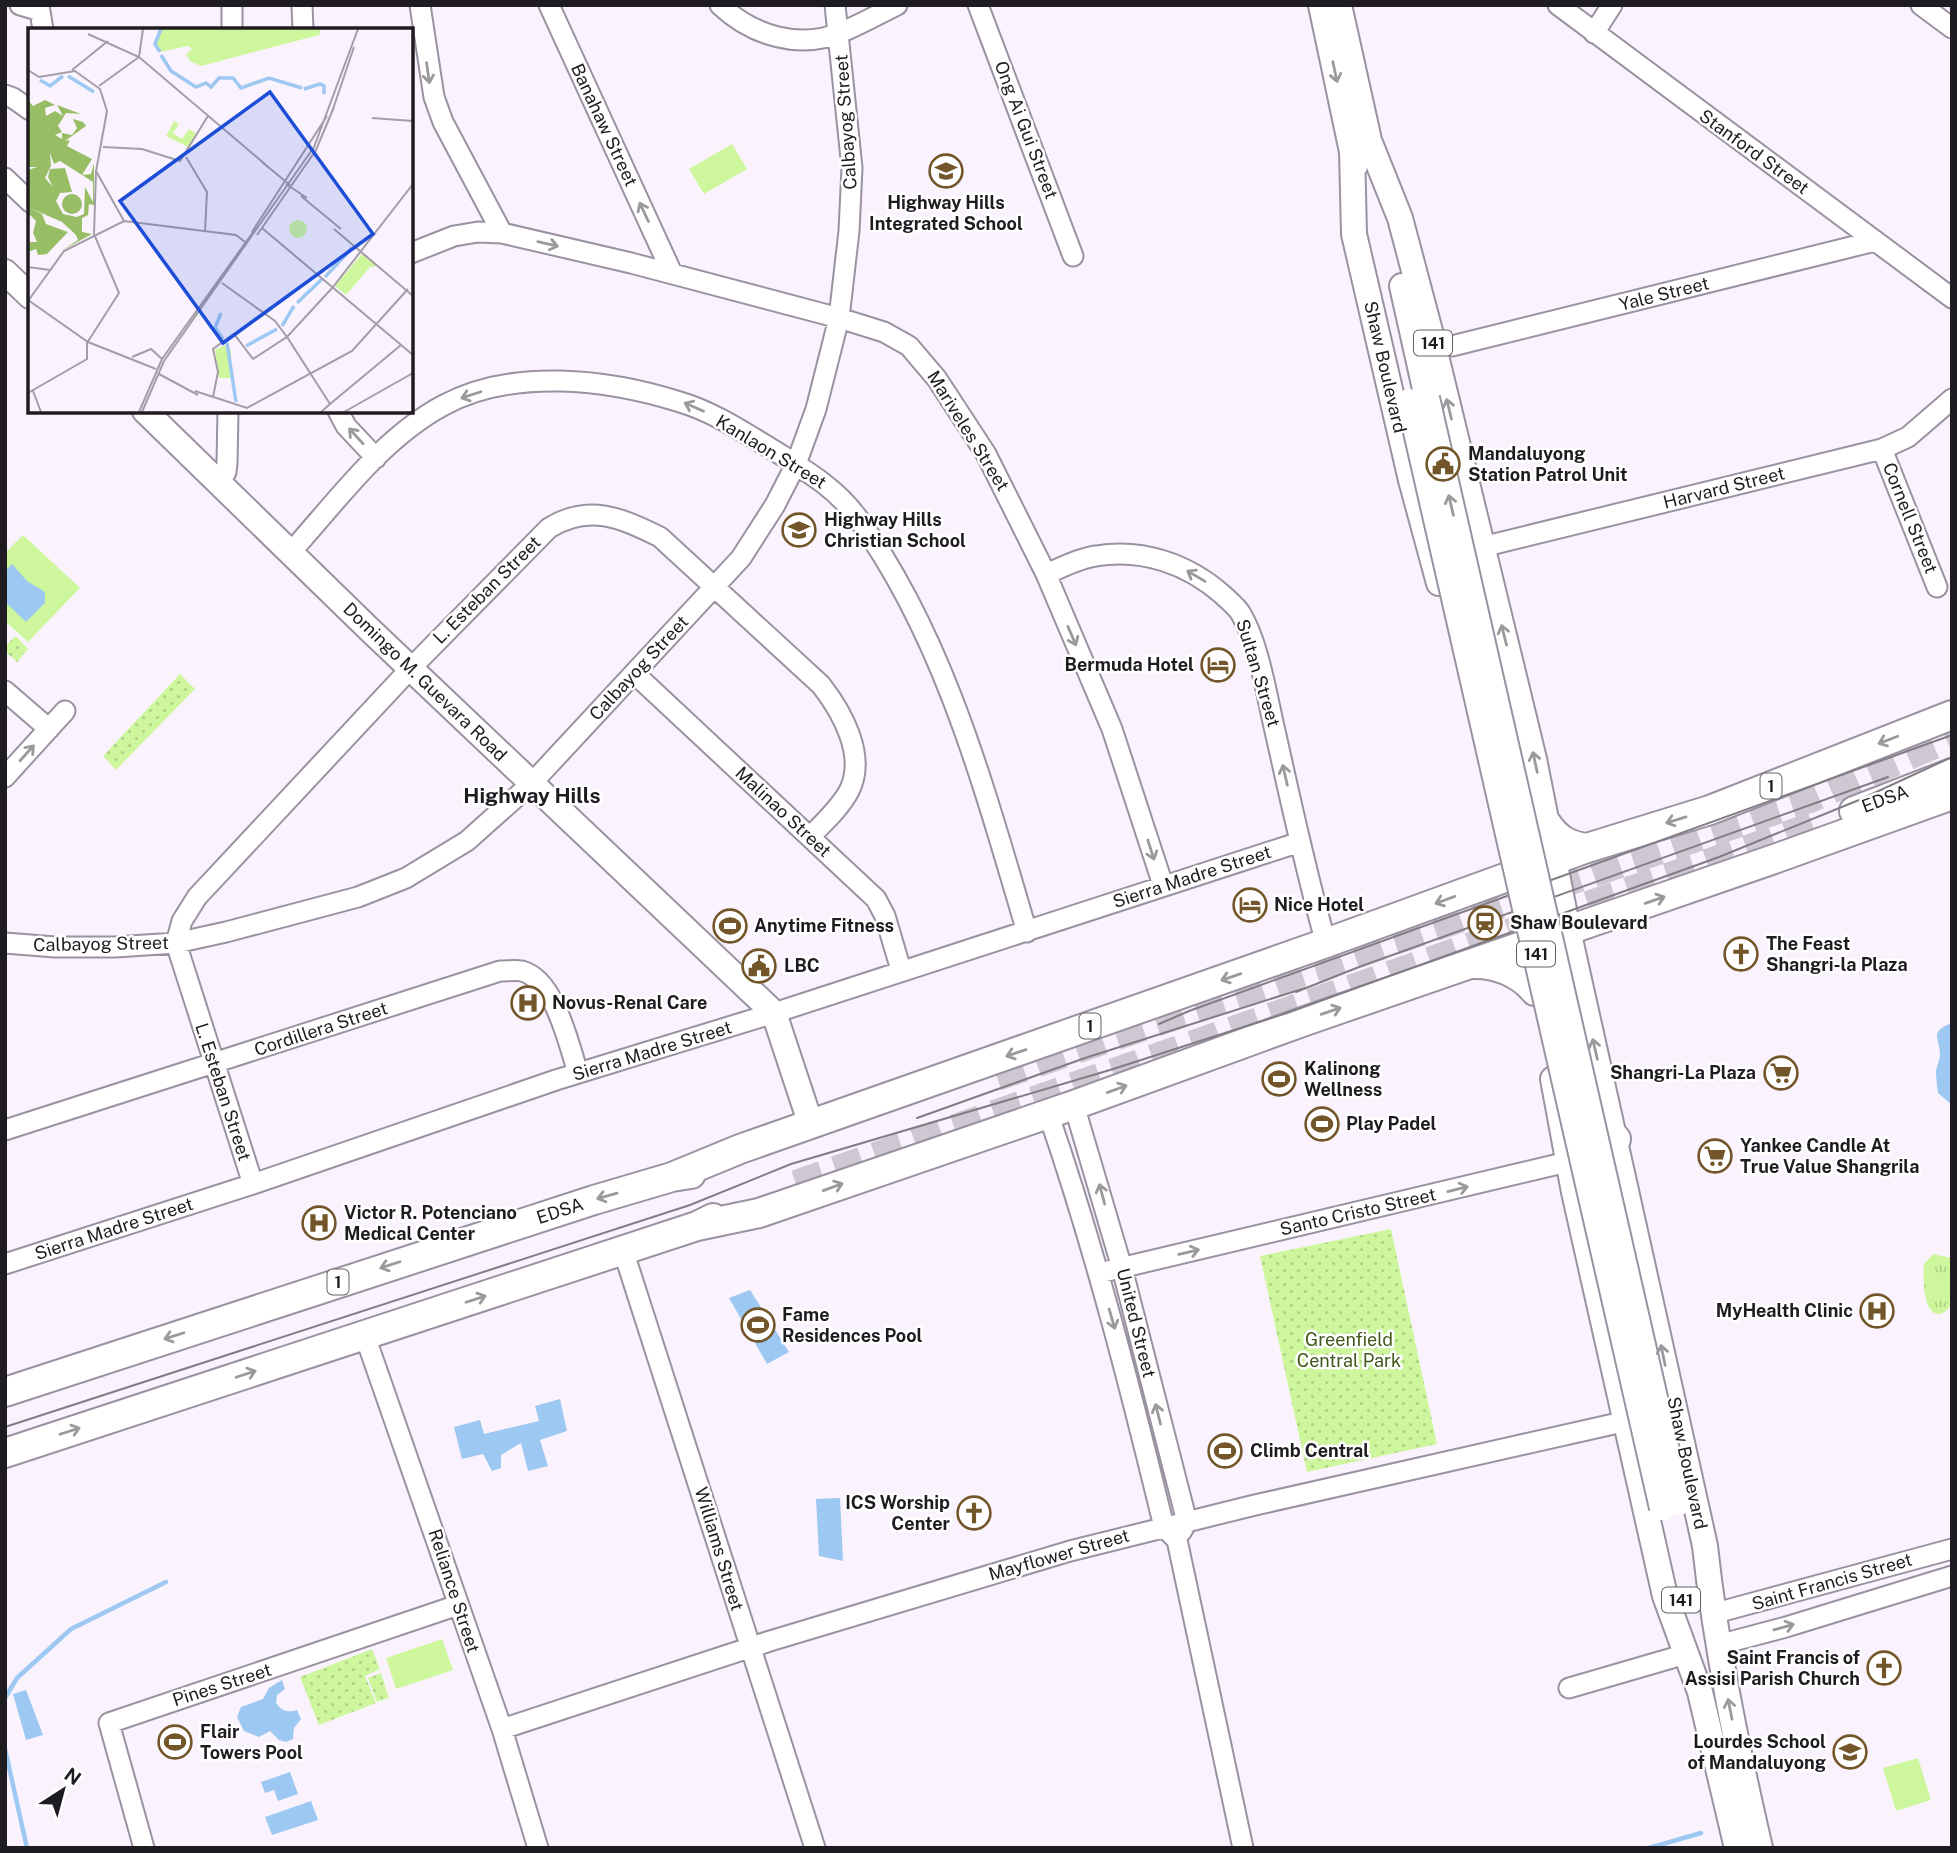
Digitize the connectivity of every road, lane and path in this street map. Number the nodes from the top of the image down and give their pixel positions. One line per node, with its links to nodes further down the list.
1 (20, 5): 15 (street)
2 (232, 5): 16 (street)
3 (302, 5): 17 (street)
4 (420, 5): 26 (street, one-way to 26)
5 (549, 5): 28 (street, Banahaw Street, one-way to 5)
6 (720, 5): 19 (street)
7 (835, 5): 19 (street, Calbayog Street)
8 (897, 5): 19 (street)
9 (978, 5): 30 (street, Ong Ai Gui Street)
10 (1321, 5): 23 (main road, Shaw Boulevard / 141, one-way to 23)
11 (1339, 5): 23 (main road, Shaw Boulevard / 141)
12 (1558, 5): 20 (street, Stanford Street)
13 (1612, 5): 20 (street)
14 (1921, 5): 18 (street)
15 (43, 28)
16 (232, 28)
17 (303, 28)
18 (1952, 28)
19 (840, 33): 36 (street, Calbayog Street)
20 (1594, 33): 27 (street, Stanford Street)
21 (5, 95): 22 (street)
22 (28, 109)
23 (1361, 146): 46 (main road, Shaw Boulevard / 141, one-way to 23); 46 (main road, Shaw Boulevard / 141); 100 (main road, Shaw Boulevard / 141, bridge)
24 (5, 178): 25 (street)
25 (28, 200)
26 (502, 233): 29 (street, Mariveles Street); 31 (street, Mariveles Street, one-way to 31)
27 (1875, 241): 35 (street, Stanford Street); 37 (street, Yale Street)
28 (659, 244): 31 (street); 33 (street, Banahaw Street)
29 (413, 252)
30 (1073, 256)
31 (631, 263): 33 (street, Mariveles Street)
32 (5, 272): 34 (main road)
33 (672, 274): 36 (street, Mariveles Street)
34 (28, 294)
35 (1952, 298)
36 (839, 318): 44 (street, Calbayog Street); 48 (street, Mariveles Street)
37 (1452, 346)
38 (1952, 399): 42 (street, Harvard Street)
39 (147, 413): 45 (main road, Domingo M. Guevara Road)
40 (228, 413): 45 (street)
41 (339, 413): 43 (street, one-way to 41)
42 (1882, 449): 46 (street, Harvard Street); 50 (street, Cornell Street)
43 (376, 458): 44 (street, Kanlaon Street, one-way to 43); 47 (street, Kanlaon Street)
44 (796, 464): 49 (street, Calbayog Street); 69 (street, Kanlaon Street)
45 (218, 484): 47 (main road, Domingo M. Guevara Road)
46 (1454, 543): 54 (highway)
47 (291, 552): 51 (main road, Domingo M. Guevara Road)
48 (1046, 574): 65 (street, Sultan Street, one-way to 48); 68 (street, Mariveles Street, one-way to 68)
49 (715, 586): 51 (street, L. Esteban Street); 52 (street, Calbayog Street); 64 (street, L. Esteban Street)
50 (1937, 587)
51 (411, 668): 60 (main road, Domingo M. Guevara Road); 72 (street, L. Esteban Street)
52 (635, 674): 60 (street, Calbayog Street); 64 (street, Malinao Street)
53 (5, 691): 57 (street)
54 (1495, 706): 62 (main road, 141, one-way to 54); 67 (highway)
55 (65, 711): 57 (street)
56 (1952, 715): 66 (highway, 1, one-way to 66)
57 (49, 729): 59 (street, one-way to 57)
58 (1952, 773): 63 (highway, EDSA)
59 (5, 777)
60 (532, 783): 72 (street, Calbayog Street); 77 (main road, Domingo M. Guevara Road)
61 (1952, 795): 70 (highway, one-way to 61)
62 (1547, 824): 66 (highway); 67 (main road, 141)
63 (1818, 824)
64 (810, 837): 75 (street, Malinao Street)
65 (1300, 842): 68 (street, Sierra Madre Street); 73 (street, Sultan Street)
66 (1587, 848): 67 (highway, 1)
67 (1531, 868): 70 (main road, 141); 70 (highway); 73 (highway, 1, one-way to 73)
68 (1163, 885): 69 (street, Sierra Madre Street)
69 (1027, 932): 75 (street, Sierra Madre Street)
70 (1546, 937): 74 (highway); 76 (main road, 141); 84 (highway)
71 (5, 943): 72 (street, Calbayog Street)
72 (176, 943): 78 (street, L. Esteban Street)
73 (1326, 943): 82 (highway, 1, one-way to 82)
74 (1469, 964): 76 (highway); 81 (highway, one-way to 74)
75 (901, 970): 77 (street, Sierra Madre Street)
76 (1535, 991): 85 (main road, 141)
77 (775, 1013): 79 (street, Sierra Madre Street); 82 (main road, Domingo M. Guevara Road)
78 (214, 1063): 79 (street, Cordillera Street); 83 (street, Cordillera Street); 88 (street, L. Esteban Street)
79 (578, 1073): 88 (street, Sierra Madre Street)
80 (997, 1077): 86 (highway, EDSA / 1)
81 (1064, 1120): 91 (highway, one-way to 81); 94 (street, United Street, one-way to 81); 95 (street, United Street)
82 (811, 1125): 86 (highway, 1)
83 (5, 1130)
84 (1617, 1145): 85 (street, Santo Cristo Street); 87 (main road, Shaw Boulevard / 141)
85 (1569, 1162): 90 (main road, 141); 94 (street, Santo Cristo Street, one-way to 85)
86 (672, 1177): 97 (highway, EDSA / 1, one-way to 97)
87 (1624, 1179): 90 (main road); 106 (main road, Shaw Boulevard / 141, one-way to 87)
88 (253, 1184): 93 (street, Sierra Madre Street)
89 (796, 1184): 91 (highway)
90 (1574, 1192): 98 (main road, 141)
91 (697, 1226): 92 (highway)
92 (624, 1250): 96 (highway, one-way to 92); 108 (street, Williams Street)
93 (5, 1264)
94 (1122, 1268): 95 (street, Santo Cristo Street); 101 (street, United Street, one-way to 94)
95 (1099, 1273): 102 (street, United Street, one-way to 102)
96 (365, 1336): 99 (highway, one-way to 96); 105 (street, Reliance Street)
97 (5, 1392)
98 (1627, 1421): 101 (street, Mayflower Street); 109 (main road, 141)
99 (5, 1452)
100 (1671, 1505): 106 (main road, 141); 111 (main road, 141)
101 (1187, 1522): 102 (street, Mayflower Street)
102 (1170, 1533): 108 (street, Mayflower Street); 116 (street, United Street)
103 (1952, 1549): 106 (street, Saint Francis Street)
104 (1952, 1576): 107 (street, Saint Francis Street, one-way to 104)
105 (457, 1605): 112 (street, Reliance Street); 113 (street, Pines Street)
106 (1712, 1614): 107 (main road, Shaw Boulevard / 141)
107 (1718, 1645): 118 (main road, Shaw Boulevard / 141, one-way to 107)
108 (750, 1649): 112 (street, Mayflower Street); 115 (street, Williams Street)
109 (1686, 1654): 110 (street); 111 (main road, 141)
110 (1569, 1688)
111 (1700, 1692): 117 (main road, 141)
112 (502, 1729): 114 (street, Reliance Street)
113 (144, 1848)
114 (538, 1848)
115 (815, 1848)
116 (1243, 1848)
117 (1737, 1848)
118 (1760, 1848)

